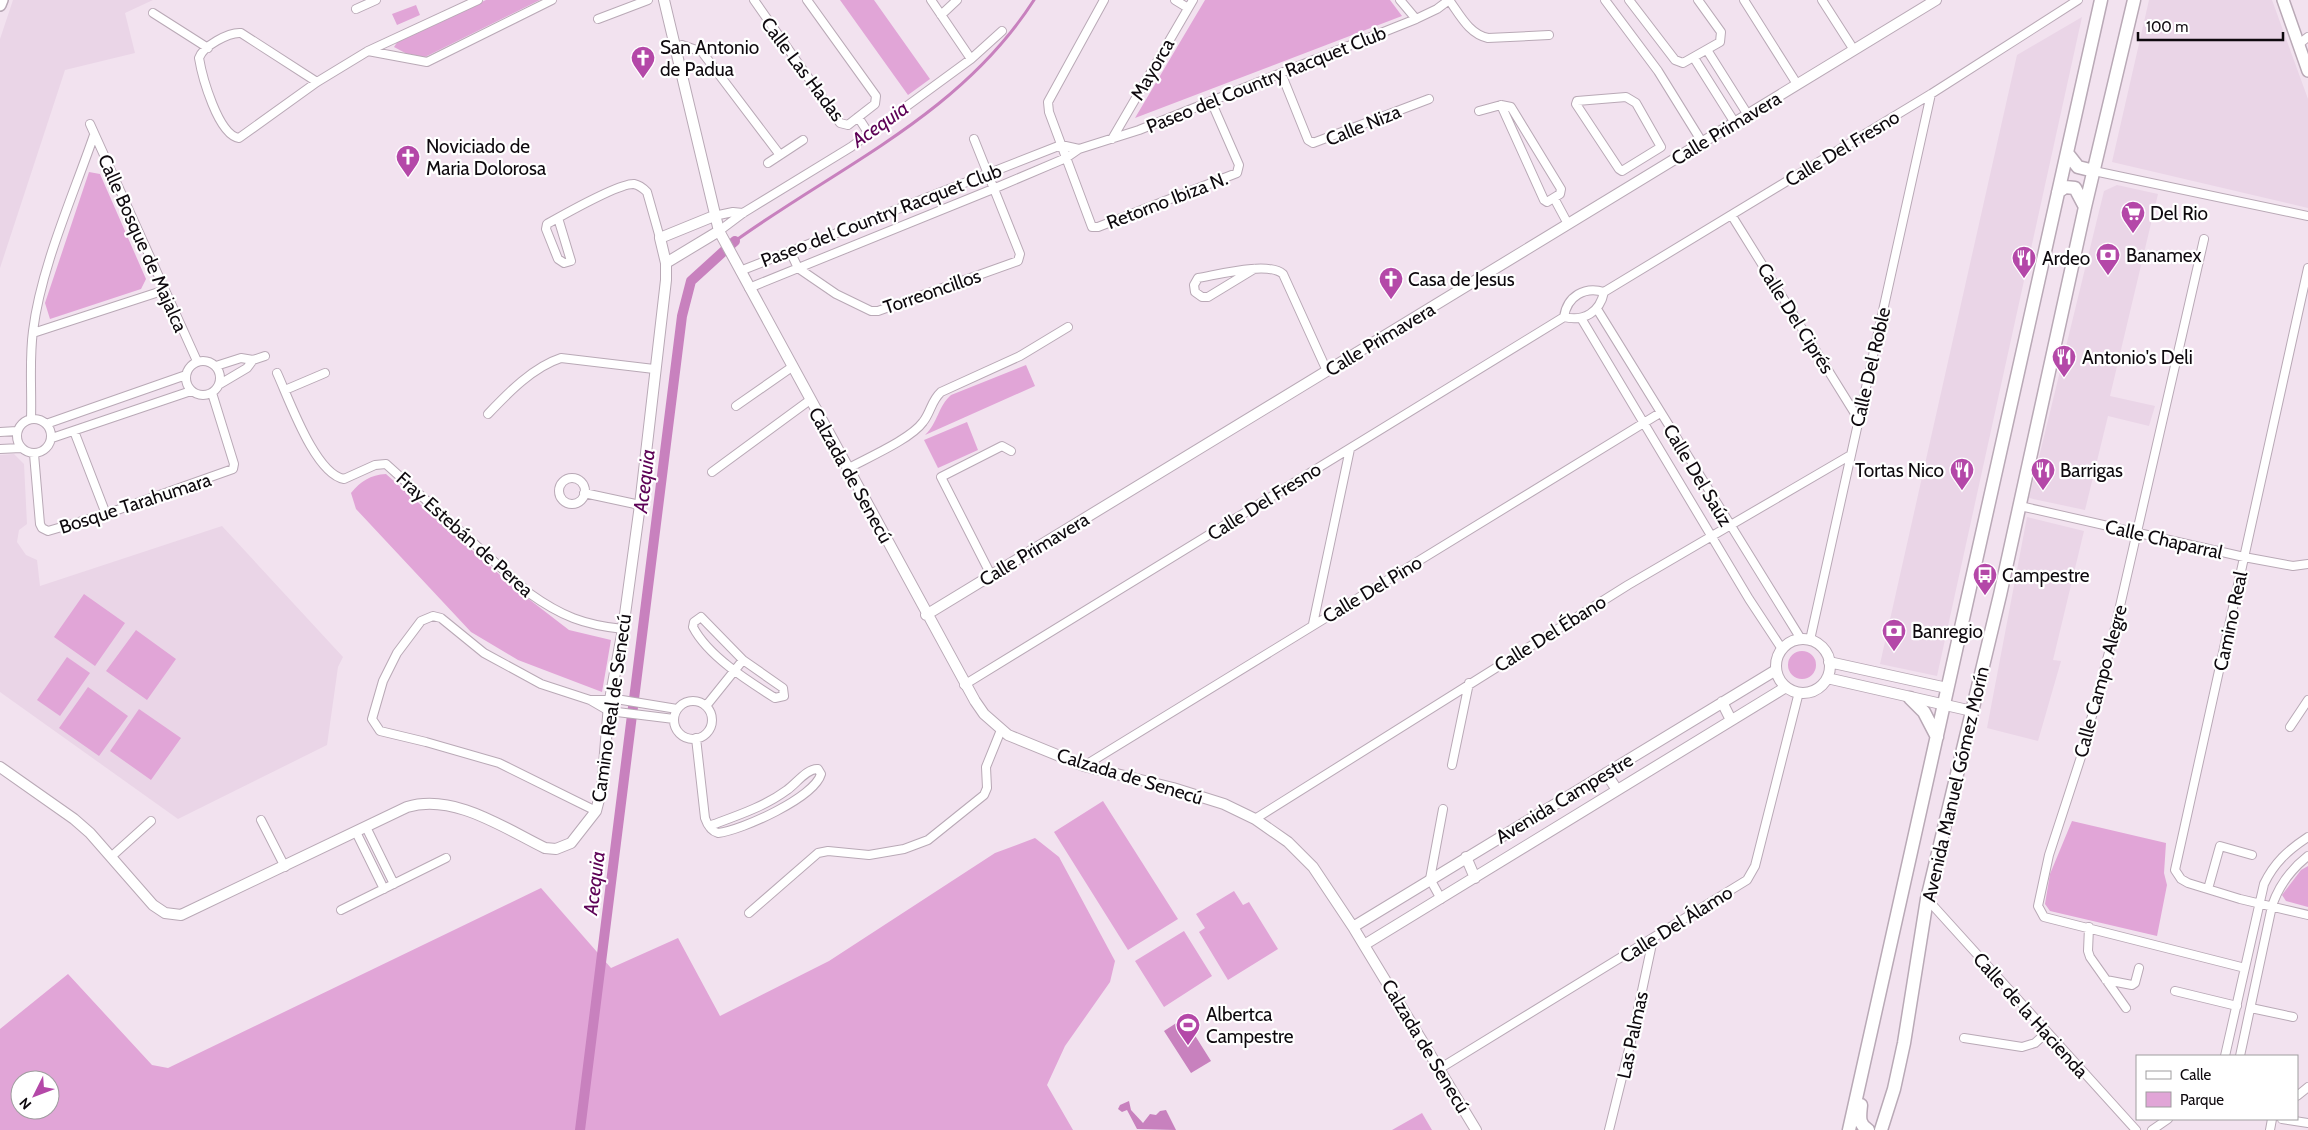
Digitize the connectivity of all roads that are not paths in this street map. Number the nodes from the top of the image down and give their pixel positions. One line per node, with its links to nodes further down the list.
1 (2, 0): 26 (main road)
2 (376, 0): 28 (street)
3 (478, 0): 40 (street)
4 (552, 0): 40 (street)
5 (648, 0): 31 (street)
6 (664, 0): 36 (street, Calzada de Senecú)
7 (754, 0): 53 (street, Calle Las Hadas)
8 (807, 0): 53 (street, Calle Las Hadas)
9 (930, 0): 30 (street)
10 (957, 0): 30 (street)
11 (1104, 0): 62 (street)
12 (1175, 0): 27 (street)
13 (1193, 0): 27 (street, Mayorca)
14 (1400, 0): 32 (street)
15 (1449, 0): 32 (street, Paseo del Country Racquet Club); 34 (street)
16 (1605, 0): 61 (street)
17 (1629, 0): 42 (street)
18 (1698, 0): 38 (street)
19 (1744, 0): 46 (street)
20 (1822, 0): 39 (street)
21 (1936, 0): 39 (street, Calle Primavera)
22 (2078, 0): 47 (street, Calle Del Fresno)
23 (2100, 0): 64 (main road, Avenida Manuel Gómez Morín)
24 (2134, 0): 69 (main road, Avenida Manuel Gómez Morín)
25 (2283, 0): 35 (main road)
26 (0, 5)
27 (1188, 8): 59 (street, Mayorca)
28 (356, 9)
29 (154, 13): 37 (street)
30 (941, 15): 41 (street)
31 (598, 18)
32 (1416, 19): 44 (street, Paseo del Country Racquet Club)
33 (1002, 31): 41 (street)
34 (1549, 35)
35 (2303, 41): 43 (main road)
36 (679, 47): 65 (street); 77 (street, Calzada de Senecú)
37 (208, 48): 45 (street); 45 (street)
38 (1707, 50): 42 (street); 52 (street)
39 (1854, 50): 46 (street, Calle Primavera)
40 (368, 51): 45 (street)
41 (971, 58): 56 (street)
42 (1694, 58): 54 (street)
43 (2308, 70)
44 (1281, 73): 48 (street, Calle Niza); 49 (street, Paseo del Country Racquet Club)
45 (317, 82)
46 (1797, 84): 52 (street, Calle Primavera)
47 (1931, 94): 78 (street, Calle Del Fresno); 118 (street, Calle Del Roble)
48 (1429, 99)
49 (1211, 101): 59 (street, Paseo del Country Racquet Club); 66 (street, Retorno Ibiza N.)
50 (1501, 105): 51 (street); 74 (street); 74 (street)
51 (1478, 112)
52 (1748, 115): 54 (street, Calle Primavera)
53 (858, 118): 56 (street, Calle Las Hadas)
54 (1735, 123): 61 (street, Calle Primavera)
55 (90, 124): 57 (street, Calle Bosque de Majalca)
56 (869, 134): 76 (street)
57 (94, 135): 92 (street, Calle Bosque de Majalca); 98 (street)
58 (974, 139): 70 (street)
59 (1112, 139): 63 (street, Paseo del Country Racquet Club)
60 (802, 140): 65 (street)
61 (1702, 142): 71 (street, Calle Primavera)
62 (1061, 145): 63 (street, Paseo del Country Racquet Club); 66 (street); 70 (street, Paseo del Country Racquet Club)
63 (1079, 149): 66 (street, Paseo del Country Racquet Club)
64 (2067, 153): 69 (main road); 73 (main road, Avenida Manuel Gómez Morín)
65 (780, 155): 68 (street)
66 (1066, 158): 72 (street, Paseo del Country Racquet Club)
67 (1642, 160): 67 (street); 71 (street)
68 (768, 163)
69 (2094, 170): 75 (main road, Avenida Manuel Gómez Morín); 79 (street)
70 (987, 173): 72 (street); 85 (street, Paseo del Country Racquet Club)
71 (1651, 174): 81 (street, Calle Primavera)
72 (993, 189): 87 (street, Paseo del Country Racquet Club); 87 (street, Torreoncillos)
73 (2058, 192): 75 (main road); 156 (main road, Avenida Manuel Gómez Morín)
74 (1554, 198): 81 (street)
75 (2085, 207): 135 (main road, Avenida Manuel Gómez Morín)
76 (743, 213): 77 (street); 82 (street)
77 (714, 216): 82 (street, Calzada de Senecú); 83 (street)
78 (1732, 216): 93 (street, Calle Del Fresno); 118 (street, Calle Del Ciprés)
79 (2308, 216)
80 (558, 218): 80 (street); 83 (street)
81 (1568, 224): 105 (street, Calle Primavera)
82 (719, 231): 86 (street); 90 (street, Calzada de Senecú)
83 (660, 238): 86 (street, Camino Real de Senecú)
84 (2204, 239): 138 (street, Calle Campo Alegre)
85 (790, 251): 87 (street); 90 (street, Paseo del Country Racquet Club)
86 (666, 263): 104 (street, Camino Real de Senecú)
87 (798, 268): 91 (street, Paseo del Country Racquet Club)
88 (2308, 268): 140 (street, Camino Real)
89 (1254, 269): 89 (street); 105 (street)
90 (740, 271): 91 (street, Calzada de Senecú)
91 (749, 288): 103 (street, Calzada de Senecú)
92 (165, 290): 98 (street); 101 (street, Calle Bosque de Majalca)
93 (1604, 292): 94 (street); 95 (street, Calle Del Fresno)
94 (1597, 309): 96 (street); 115 (street, Calle Del Saúz)
95 (1564, 317): 96 (street); 127 (street, Calle Del Fresno)
96 (1581, 318): 119 (street, Calle Del Saúz)
97 (1068, 327): 131 (street)
98 (33, 333): 117 (street)
99 (265, 356): 100 (street)
100 (252, 360): 102 (street); 109 (street)
101 (197, 361): 102 (street); 108 (street)
102 (216, 366): 109 (street)
103 (792, 366): 113 (street, Calzada de Senecú); 114 (street)
104 (654, 369): 116 (street); 134 (street, Camino Real de Senecú)
105 (1327, 371): 142 (street, Calle Primavera)
106 (277, 373): 110 (street, Fray Estebán de Perea)
107 (325, 373): 110 (street)
108 (186, 375): 111 (street); 120 (street)
109 (220, 384): 112 (street)
110 (285, 390): 145 (street, Fray Estebán de Perea)
111 (191, 391): 112 (street); 121 (street)
112 (212, 393): 136 (street, Bosque Tarahumara)
113 (810, 400): 131 (street, Calzada de Senecú); 132 (street)
114 (736, 406)
115 (1660, 413): 119 (street, Calle Del Pino); 137 (street, Calle Del Saúz)
116 (488, 414)
117 (31, 419): 120 (street); 123 (street)
118 (1859, 420): 130 (street, Calle Del Roble)
119 (1644, 423): 139 (street, Calle Del Saúz); 144 (street, Calle Del Pino)
120 (46, 424): 124 (street)
121 (74, 431): 124 (street); 136 (street)
122 (0, 432): 123 (street)
123 (17, 432): 125 (street)
124 (52, 438): 129 (street)
125 (21, 448): 126 (street); 129 (street)
126 (0, 449)
127 (1350, 449): 144 (street); 154 (street, Calle Del Fresno)
128 (1011, 452): 142 (street)
129 (34, 454): 136 (street, Bosque Tarahumara)
130 (1849, 456): 137 (street, Calle Del Ébano); 146 (street, Calle Del Roble)
131 (847, 469): 143 (street, Calzada de Senecú)
132 (712, 472)
133 (584, 493): 134 (street)
134 (640, 505): 145 (street, Camino Real de Senecú)
135 (2020, 506): 138 (street, Calle Chaparral); 167 (main road, Avenida Manuel Gómez Morín)
136 (106, 514)
137 (1729, 526): 139 (street, Calle Del Ébano); 146 (street, Calle Del Saúz)
138 (2137, 533): 140 (street, Calle Chaparral); 209 (street, Calle Campo Alegre)
139 (1711, 536): 147 (street, Calle Del Saúz); 153 (street, Calle Del Ébano)
140 (2244, 557): 141 (street, Calle Chaparral); 200 (street, Camino Real)
141 (2308, 564)
142 (991, 575): 143 (street, Calle Primavera)
143 (926, 614): 154 (street, Calzada de Senecú)
144 (1313, 624): 175 (street, Calle Del Pino)
145 (623, 629): 160 (street, Camino Real de Senecú)
146 (1806, 640): 147 (street); 149 (street)
147 (1782, 649): 151 (street)
148 (743, 660): 150 (street); 150 (street); 150 (street)
149 (1829, 662): 152 (street); 156 (street)
150 (734, 670): 163 (street)
151 (1776, 670): 155 (street); 162 (street, Avenida Campestre)
152 (1827, 678): 157 (street); 158 (street)
153 (1469, 683): 174 (street); 183 (street, Calle Del Ébano)
154 (964, 685): 171 (street, Calzada de Senecú)
155 (1786, 687): 157 (street); 169 (street, Avenida Campestre)
156 (1947, 688): 164 (main road, Avenida Manuel Gómez Morín)
157 (1799, 692): 210 (street, Calle Del Álamo)
158 (1910, 698): 164 (street); 172 (main road)
159 (590, 700): 160 (street); 166 (street); 181 (street)
160 (610, 700): 165 (street); 166 (street, Camino Real de Senecú)
161 (2308, 700): 170 (street)
162 (1722, 702): 169 (street); 177 (street, Avenida Campestre)
163 (706, 706): 165 (street); 173 (street)
164 (1943, 706): 167 (street); 172 (main road, Avenida Manuel Gómez Morín)
165 (677, 709): 168 (street)
166 (609, 711): 168 (street); 181 (street, Camino Real de Senecú)
167 (1972, 711): 202 (main road, Avenida Manuel Gómez Morín)
168 (674, 719): 173 (street)
169 (1731, 720): 178 (street, Avenida Campestre)
170 (2290, 727)
171 (1001, 730): 175 (street, Calzada de Senecú); 206 (street)
172 (1936, 737): 225 (main road, Avenida Manuel Gómez Morín)
173 (696, 738): 186 (street)
174 (1452, 765)
175 (1084, 766): 183 (street, Calzada de Senecú)
176 (0, 767): 191 (street, Camino Real de Senecú)
177 (1606, 773): 178 (street); 194 (street, Avenida Campestre)
178 (1617, 790): 196 (street, Avenida Campestre)
179 (766, 804): 182 (street); 182 (street); 186 (street)
180 (1443, 809): 197 (street)
181 (596, 811): 187 (street, Camino Real de Senecú)
182 (771, 815): 186 (street)
183 (1255, 819): 208 (street, Calzada de Senecú)
184 (261, 820): 195 (street)
185 (151, 821): 191 (street)
186 (709, 826)
187 (366, 827): 188 (street, Camino Real de Senecú); 198 (street)
188 (356, 832): 195 (street, Camino Real de Senecú); 199 (street)
189 (2308, 837): 203 (street)
190 (2252, 855): 200 (street)
191 (112, 856): 195 (street, Camino Real de Senecú)
192 (2308, 856): 204 (street)
193 (446, 858): 198 (street)
194 (1466, 858): 196 (street); 197 (street, Avenida Campestre)
195 (285, 867)
196 (1476, 878): 201 (street, Avenida Campestre)
197 (1430, 879): 201 (street); 208 (street, Avenida Campestre)
198 (394, 884): 199 (street)
199 (384, 889): 205 (street)
200 (2208, 889): 203 (street, Camino Real)
201 (1441, 899): 211 (street, Avenida Campestre)
202 (1927, 899): 220 (street, Calle de la Hacienda); 235 (main road, Avenida Manuel Gómez Morín)
203 (2258, 903): 204 (street, Camino Real); 213 (street)
204 (2272, 906): 207 (street, Camino Real); 218 (street)
205 (341, 910)
206 (749, 913)
207 (2308, 915)
208 (1353, 927): 211 (street, Calzada de Senecú)
209 (2089, 927): 213 (street, Calle Campo Alegre); 214 (street)
210 (1652, 939): 224 (street, Calle Del Álamo); 232 (street, Las Palmas)
211 (1364, 945): 224 (street, Calzada de Senecú)
212 (2139, 968): 214 (street)
213 (2246, 968): 216 (street)
214 (2106, 980): 217 (street)
215 (2175, 991): 216 (street)
216 (2236, 1006): 222 (street)
217 (2126, 1008)
218 (2251, 1008): 219 (street); 223 (street)
219 (2293, 1017)
220 (2046, 1033): 221 (street); 236 (street, Calle de la Hacienda)
221 (1964, 1038)
222 (2225, 1055)
223 (2240, 1055)
224 (1439, 1069): 231 (street, Calzada de Senecú)
225 (1861, 1080): 233 (main road, Avenida Manuel Gómez Morín); 234 (main road)
226 (2308, 1086): 227 (street)
227 (2298, 1095)
228 (2167, 1120): 237 (street)
229 (2288, 1120): 230 (street)
230 (2308, 1123)
231 (1476, 1130)
232 (1609, 1130)
233 (1849, 1130)
234 (1868, 1130)
235 (1881, 1130)
236 (2136, 1130)
237 (2152, 1130)

